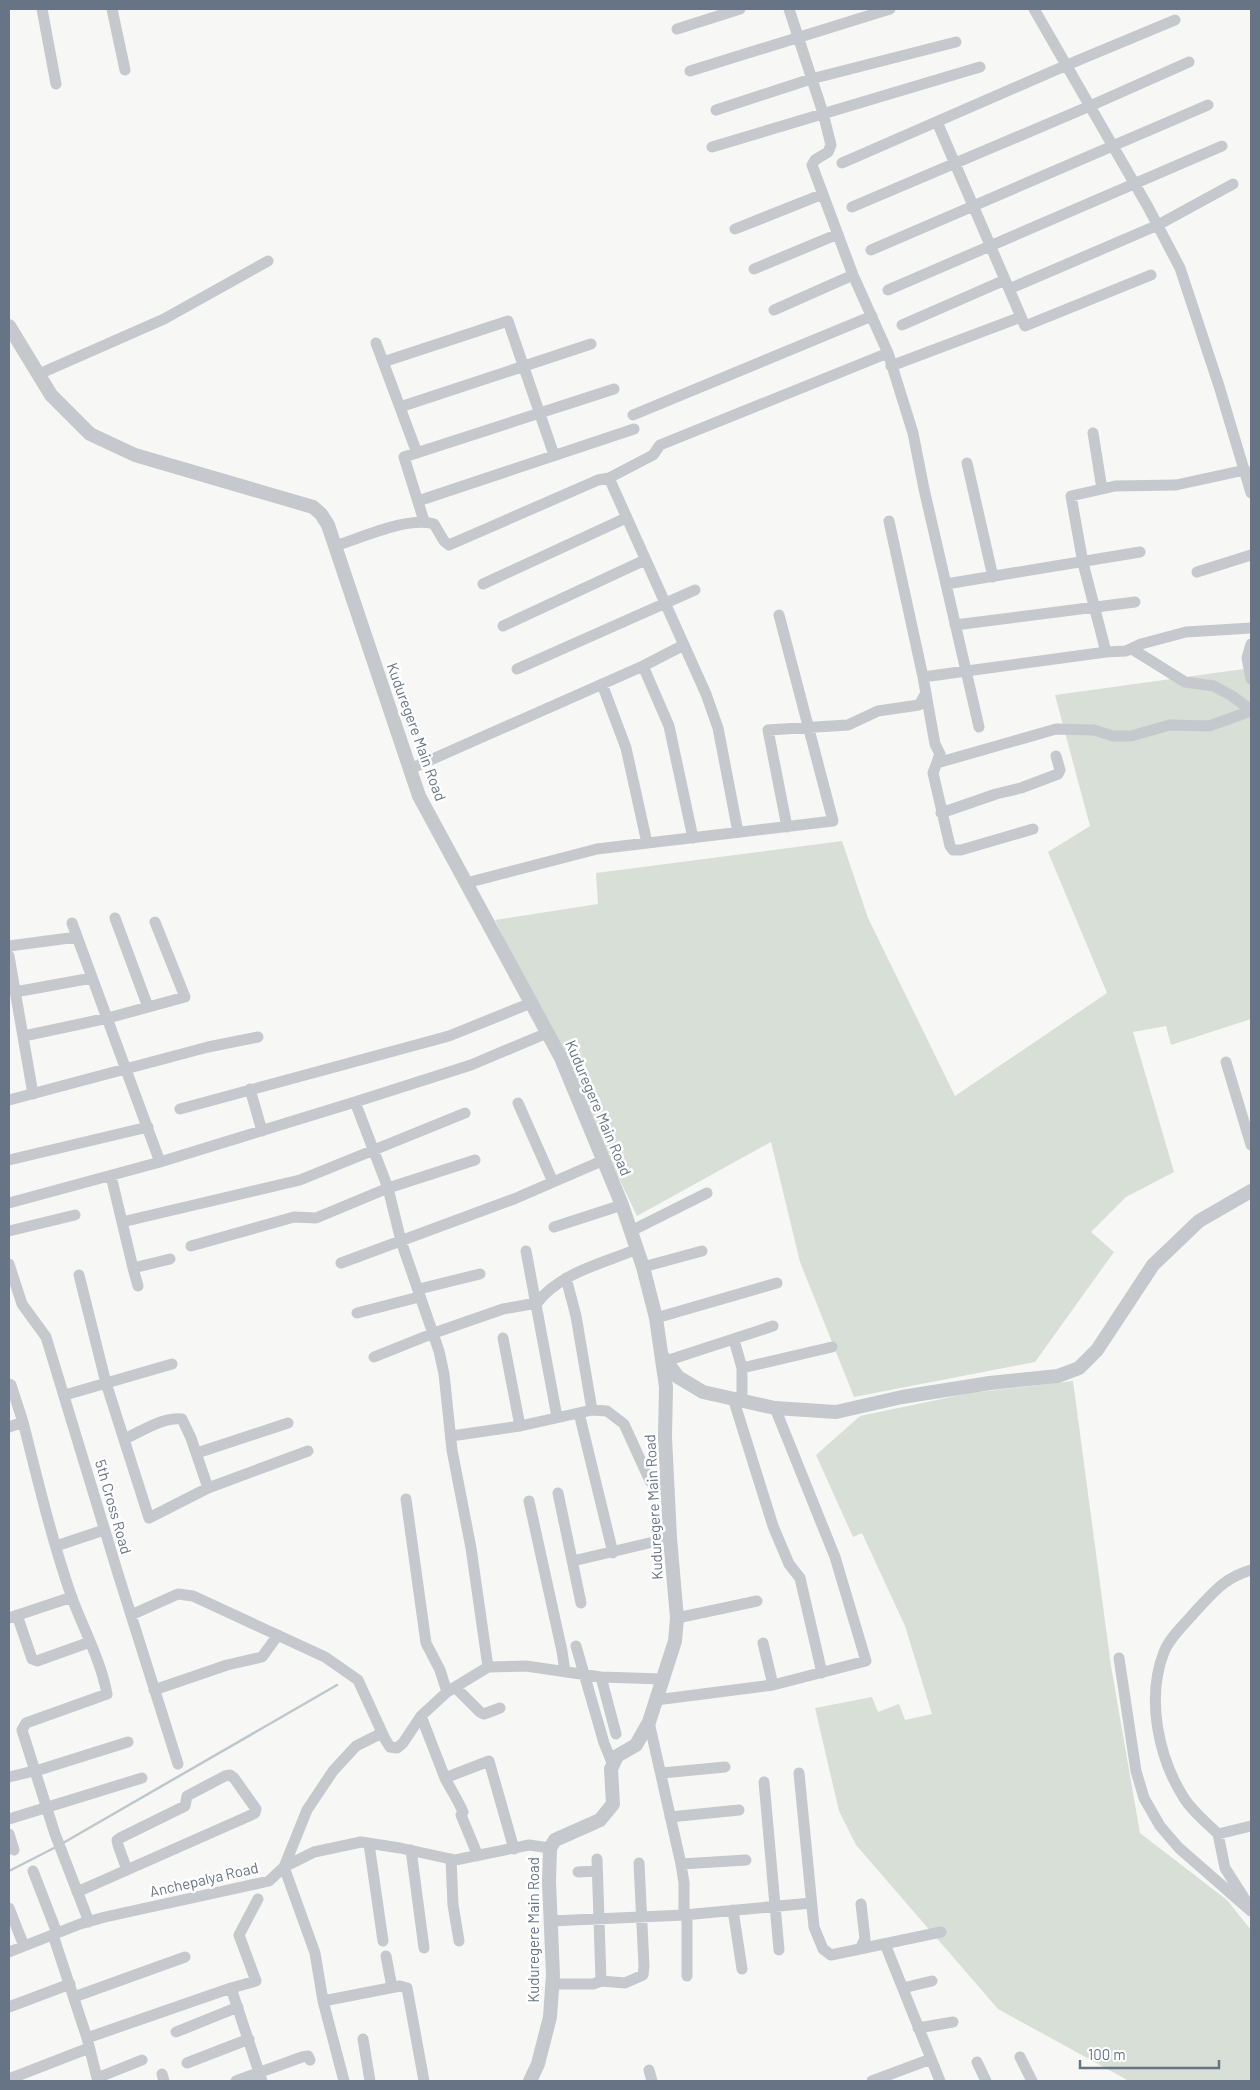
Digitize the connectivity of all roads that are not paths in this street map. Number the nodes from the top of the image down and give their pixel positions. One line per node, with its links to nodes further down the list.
1 (42, 9): 17 (street)
2 (112, 9): 14 (street)
3 (740, 9): 8 (street)
4 (788, 9): 9 (street)
5 (890, 9): 9 (street)
6 (1034, 9): 12 (street)
7 (1175, 20): 12 (street)
8 (676, 29)
9 (798, 37): 15 (street); 16 (street)
10 (956, 42): 16 (street)
11 (1189, 62): 19 (street)
12 (1066, 65): 19 (street); 22 (street)
13 (980, 67): 21 (street)
14 (124, 70)
15 (690, 71)
16 (812, 79): 20 (street); 21 (street)
17 (56, 84)
18 (1208, 105): 23 (street)
19 (1090, 106): 23 (street); 27 (street)
20 (716, 110)
21 (823, 113): 25 (street); 30 (street)
22 (937, 122): 26 (street); 27 (street)
23 (1113, 145): 29 (street); 31 (street)
24 (1222, 146): 29 (street)
25 (712, 147)
26 (842, 163)
27 (954, 164): 31 (street); 32 (street)
28 (1233, 184): 33 (street)
29 (1135, 185): 33 (street); 36 (street)
30 (823, 194): 34 (street); 35 (street)
31 (972, 206): 36 (street); 37 (street)
32 (852, 207)
33 (1158, 225): 42 (street); 65 (street)
34 (735, 229)
35 (838, 234): 39 (street); 40 (street)
36 (991, 246): 42 (street); 43 (street)
37 (871, 250)
38 (268, 261): 55 (street)
39 (754, 269)
40 (853, 275): 44 (street); 45 (street)
41 (1151, 275): 46 (street)
42 (1007, 285): 46 (street); 48 (street)
43 (888, 290)
44 (774, 310)
45 (872, 316): 51 (street); 59 (street)
46 (1021, 317): 54 (street)
47 (9, 326): 55 (street, Kuduregere Main Road)
48 (902, 326)
49 (376, 343): 52 (street)
50 (591, 344): 53 (street)
51 (888, 353): 54 (street); 66 (street)
52 (383, 362): 53 (street); 57 (street)
53 (523, 366): 57 (street); 58 (street)
54 (892, 366): 81 (street)
55 (39, 374): 73 (street, Kuduregere Main Road)
56 (614, 389): 58 (street)
57 (400, 407): 62 (street)
58 (539, 413): 62 (street); 63 (street)
59 (633, 416)
60 (634, 429): 63 (street)
61 (1093, 433): 67 (street)
62 (417, 453): 69 (street)
63 (554, 455): 69 (street)
64 (967, 463): 79 (street)
65 (1246, 467): 67 (street); 68 (street)
66 (609, 478): 70 (street); 71 (street)
67 (1102, 489): 77 (street)
68 (1251, 493)
69 (418, 501): 71 (street)
70 (626, 518): 76 (street); 80 (street)
71 (424, 521): 73 (street)
72 (889, 521): 97 (street)
73 (335, 546): 106 (street, Kuduregere Main Road)
74 (1140, 552): 77 (street)
75 (1251, 556): 78 (street)
76 (645, 560): 83 (street); 88 (street)
77 (1083, 562): 79 (street); 85 (street)
78 (1197, 572)
79 (993, 577): 81 (street)
80 (483, 584)
81 (946, 584): 87 (street)
82 (695, 590): 83 (street)
83 (665, 602): 91 (street); 95 (street)
84 (1135, 602): 85 (street)
85 (1094, 606): 87 (street); 93 (street)
86 (779, 615): 103 (street)
87 (955, 625): 96 (street)
88 (503, 626)
89 (1251, 628): 92 (street)
90 (1251, 644): 98 (street)
91 (684, 646): 94 (street); 110 (street)
92 (1132, 649): 93 (street); 101 (street)
93 (1106, 652): 96 (street)
94 (643, 666): 99 (street); 111 (street)
95 (517, 669)
96 (966, 670): 97 (street); 102 (street)
97 (923, 678): 100 (street)
98 (1251, 679)
99 (602, 684): 106 (street); 112 (street)
100 (926, 693): 103 (street); 105 (street)
101 (1251, 710): 105 (street)
102 (979, 728)
103 (808, 729): 108 (street); 108 (street)
104 (1056, 756): 107 (street)
105 (937, 763): 107 (street)
106 (410, 769): 113 (street, Kuduregere Main Road)
107 (941, 813): 109 (street)
108 (787, 827): 110 (street)
109 (1033, 829)
110 (738, 832): 111 (street)
111 (693, 838): 112 (street)
112 (647, 843): 113 (street)
113 (466, 883): 122 (street, Kuduregere Main Road)
114 (115, 918): 123 (street)
115 (72, 922): 117 (street)
116 (155, 922): 123 (street)
117 (77, 937): 118 (street); 120 (street)
118 (9, 946)
119 (9, 956): 121 (street)
120 (92, 978): 121 (street); 124 (street)
121 (15, 992): 126 (street)
122 (531, 1003): 125 (street, Kuduregere Main Road); 130 (street)
123 (148, 1007): 124 (street)
124 (108, 1018): 126 (street); 129 (street)
125 (547, 1033): 133 (street); 143 (street, Kuduregere Main Road)
126 (24, 1036): 131 (street)
127 (258, 1037): 129 (street)
128 (1226, 1062): 139 (street)
129 (126, 1069): 131 (street); 137 (street)
130 (250, 1089): 135 (street); 138 (street)
131 (34, 1094): 132 (street)
132 (9, 1100)
133 (354, 1102): 138 (street); 140 (street)
134 (518, 1103): 146 (street)
135 (180, 1109)
136 (465, 1113): 140 (street)
137 (148, 1127): 141 (street); 144 (street)
138 (262, 1131): 144 (street)
139 (1251, 1145)
140 (372, 1150): 147 (street); 153 (street)
141 (9, 1160)
142 (474, 1160): 147 (street)
143 (604, 1160): 146 (street); 151 (street, Kuduregere Main Road)
144 (160, 1162): 145 (street)
145 (111, 1176): 150 (street); 153 (street)
146 (553, 1182): 157 (street)
147 (388, 1188): 157 (street); 158 (street)
148 (1251, 1191): 189 (street)
149 (707, 1193): 155 (street)
150 (9, 1203)
151 (622, 1205): 154 (street); 155 (street, Kuduregere Main Road)
152 (75, 1214): 156 (street)
153 (122, 1222): 166 (street)
154 (554, 1227)
155 (631, 1231): 159 (street, Kuduregere Main Road)
156 (9, 1232)
157 (402, 1241): 163 (street); 172 (street)
158 (191, 1246)
159 (637, 1250): 165 (street, Kuduregere Main Road); 169 (street)
160 (526, 1251): 173 (street)
161 (702, 1251): 165 (street)
162 (170, 1259): 166 (street)
163 (341, 1263)
164 (9, 1264): 187 (street, 5th Cross Road)
165 (642, 1267): 175 (street, Kuduregere Main Road)
166 (133, 1268): 171 (street)
167 (480, 1274): 172 (street)
168 (79, 1275): 185 (street)
169 (566, 1278): 173 (street); 190 (street)
170 (777, 1283): 175 (street)
171 (138, 1286)
172 (419, 1293): 174 (street); 177 (street)
173 (537, 1303): 177 (street); 192 (street)
174 (357, 1313)
175 (656, 1318): 182 (street, Kuduregere Main Road)
176 (774, 1326): 179 (street)
177 (434, 1333): 181 (street); 197 (street)
178 (503, 1338): 195 (street)
179 (734, 1340): 182 (street); 184 (street)
180 (832, 1347): 184 (street)
181 (374, 1357)
182 (664, 1357): 188 (street); 202 (street, Kuduregere Main Road)
183 (172, 1364): 185 (street)
184 (742, 1368): 188 (street)
185 (106, 1383): 187 (street); 198 (street)
186 (9, 1384): 193 (street)
187 (65, 1395): 206 (street, 5th Cross Road)
188 (738, 1400): 189 (street); 225 (street)
189 (775, 1408): 225 (street)
190 (592, 1410): 191 (street); 202 (street)
191 (579, 1413): 192 (street); 209 (street)
192 (557, 1417): 195 (street)
193 (23, 1422): 196 (street); 208 (street)
194 (288, 1423): 200 (street)
195 (520, 1426): 197 (street)
196 (9, 1427)
197 (451, 1436): 223 (street)
198 (124, 1439): 200 (street); 201 (street)
199 (308, 1451): 201 (street)
200 (197, 1453): 201 (street)
201 (208, 1488)
202 (669, 1490): 207 (street, Kuduregere Main Road)
203 (558, 1493): 210 (street)
204 (406, 1499): 231 (street)
205 (529, 1500): 224 (street)
206 (104, 1530): 208 (street); 215 (street, 5th Cross Road)
207 (670, 1538): 209 (street); 217 (street, Kuduregere Main Road)
208 (56, 1546): 212 (street)
209 (613, 1553): 210 (street)
210 (573, 1561): 214 (street)
211 (1251, 1570): 255 (street)
212 (72, 1598): 216 (street); 219 (street)
213 (757, 1601): 217 (street)
214 (581, 1603)
215 (130, 1615): 218 (street); 230 (street, 5th Cross Road)
216 (13, 1616): 219 (street)
217 (677, 1618): 228 (street, Kuduregere Main Road)
218 (278, 1635): 230 (street); 236 (street)
219 (90, 1642): 242 (street)
220 (764, 1643): 229 (street)
221 (576, 1646): 226 (street)
222 (1119, 1658): 279 (street)
223 (488, 1667): 224 (street); 231 (street)
224 (564, 1672): 226 (street)
225 (822, 1673): 229 (street)
226 (583, 1674): 227 (street); 240 (street)
227 (600, 1677): 228 (street); 237 (street)
228 (662, 1679): 232 (street, Kuduregere Main Road)
229 (773, 1685): 232 (street)
230 (154, 1690): 239 (street, 5th Cross Road)
231 (451, 1690): 233 (street); 234 (street)
232 (656, 1700): 235 (street, Kuduregere Main Road)
233 (500, 1708)
234 (422, 1716): 236 (street); 247 (street)
235 (649, 1722): 240 (street, Kuduregere Main Road); 243 (street)
236 (382, 1733): 267 (street)
237 (616, 1734)
238 (128, 1742): 242 (street)
239 (178, 1764)
240 (613, 1765): 257 (street, Kuduregere Main Road)
241 (725, 1768): 243 (street)
242 (35, 1770): 245 (street); 249 (street)
243 (662, 1773): 251 (street)
244 (799, 1773): 274 (street)
245 (9, 1777)
246 (142, 1778): 249 (street)
247 (445, 1778): 258 (street); 261 (street)
248 (764, 1782): 276 (street)
249 (46, 1807): 252 (street); 272 (street)
250 (739, 1810): 251 (street)
251 (670, 1816): 266 (street)
252 (9, 1819)
253 (1251, 1826): 255 (street)
254 (9, 1834): 259 (street)
255 (1218, 1834): 279 (street)
256 (370, 1844): 260 (street, Anchepalya Road); 267 (street, Anchepalya Road); 287 (street)
257 (550, 1848): 258 (street, Anchepalya Road); 283 (street, Kuduregere Main Road)
258 (514, 1849): 261 (street, Anchepalya Road)
259 (14, 1850)
260 (411, 1850): 262 (street, Anchepalya Road); 291 (street)
261 (478, 1856): 262 (street, Anchepalya Road)
262 (451, 1859): 288 (street)
263 (597, 1859): 269 (street)
264 (746, 1860): 266 (street)
265 (639, 1863): 281 (street)
266 (681, 1864): 280 (street)
267 (284, 1867): 284 (street, Anchepalya Road); 307 (street)
268 (128, 1870): 268 (street); 272 (street)
269 (597, 1871): 271 (street); 282 (street)
270 (33, 1872): 286 (street)
271 (578, 1872)
272 (77, 1892): 284 (street)
273 (258, 1898): 304 (street)
274 (811, 1903): 276 (street); 292 (street)
275 (861, 1904): 292 (street)
276 (775, 1906): 278 (street); 293 (street)
277 (9, 1908): 290 (street)
278 (733, 1910): 280 (street); 297 (street)
279 (1251, 1910)
280 (685, 1915): 281 (street); 298 (street)
281 (642, 1917): 282 (street); 299 (street)
282 (600, 1919): 283 (street); 299 (street)
283 (551, 1921): 302 (street, Kuduregere Main Road)
284 (89, 1922): 286 (street, Anchepalya Road)
285 (941, 1932): 289 (street)
286 (55, 1934): 290 (street, Anchepalya Road); 301 (street)
287 (383, 1941)
288 (459, 1941)
289 (885, 1944): 292 (street); 305 (street)
290 (24, 1946): 294 (street, Anchepalya Road)
291 (424, 1948)
292 (860, 1949)
293 (779, 1950)
294 (9, 1952)
295 (386, 1956): 303 (street)
296 (185, 1957): 306 (street)
297 (742, 1969)
298 (687, 1976)
299 (601, 1981): 302 (street)
300 (932, 1981): 305 (street)
301 (70, 1984): 306 (street); 308 (street)
302 (552, 1984): 329 (street, Kuduregere Main Road)
303 (392, 1987): 307 (street); 328 (street)
304 (231, 1988): 309 (street); 315 (street)
305 (902, 1988): 311 (street)
306 (74, 1997): 315 (street)
307 (323, 2001): 326 (street)
308 (9, 2006)
309 (238, 2007): 312 (street); 313 (street)
310 (954, 2022): 311 (street)
311 (918, 2028): 317 (street)
312 (176, 2032)
313 (249, 2039): 321 (street); 322 (street)
314 (362, 2039): 327 (street)
315 (88, 2043): 323 (street); 324 (street)
316 (1020, 2057): 333 (street)
317 (931, 2059): 330 (street); 331 (street)
318 (142, 2060): 324 (street)
319 (310, 2060): 322 (street)
320 (977, 2062): 332 (street)
321 (187, 2063)
322 (261, 2077): 325 (street)
323 (9, 2078)
324 (94, 2079)
325 (236, 2081)
326 (344, 2081)
327 (370, 2081)
328 (424, 2081)
329 (530, 2081)
330 (872, 2081)
331 (940, 2081)
332 (986, 2081)
333 (1032, 2081)

